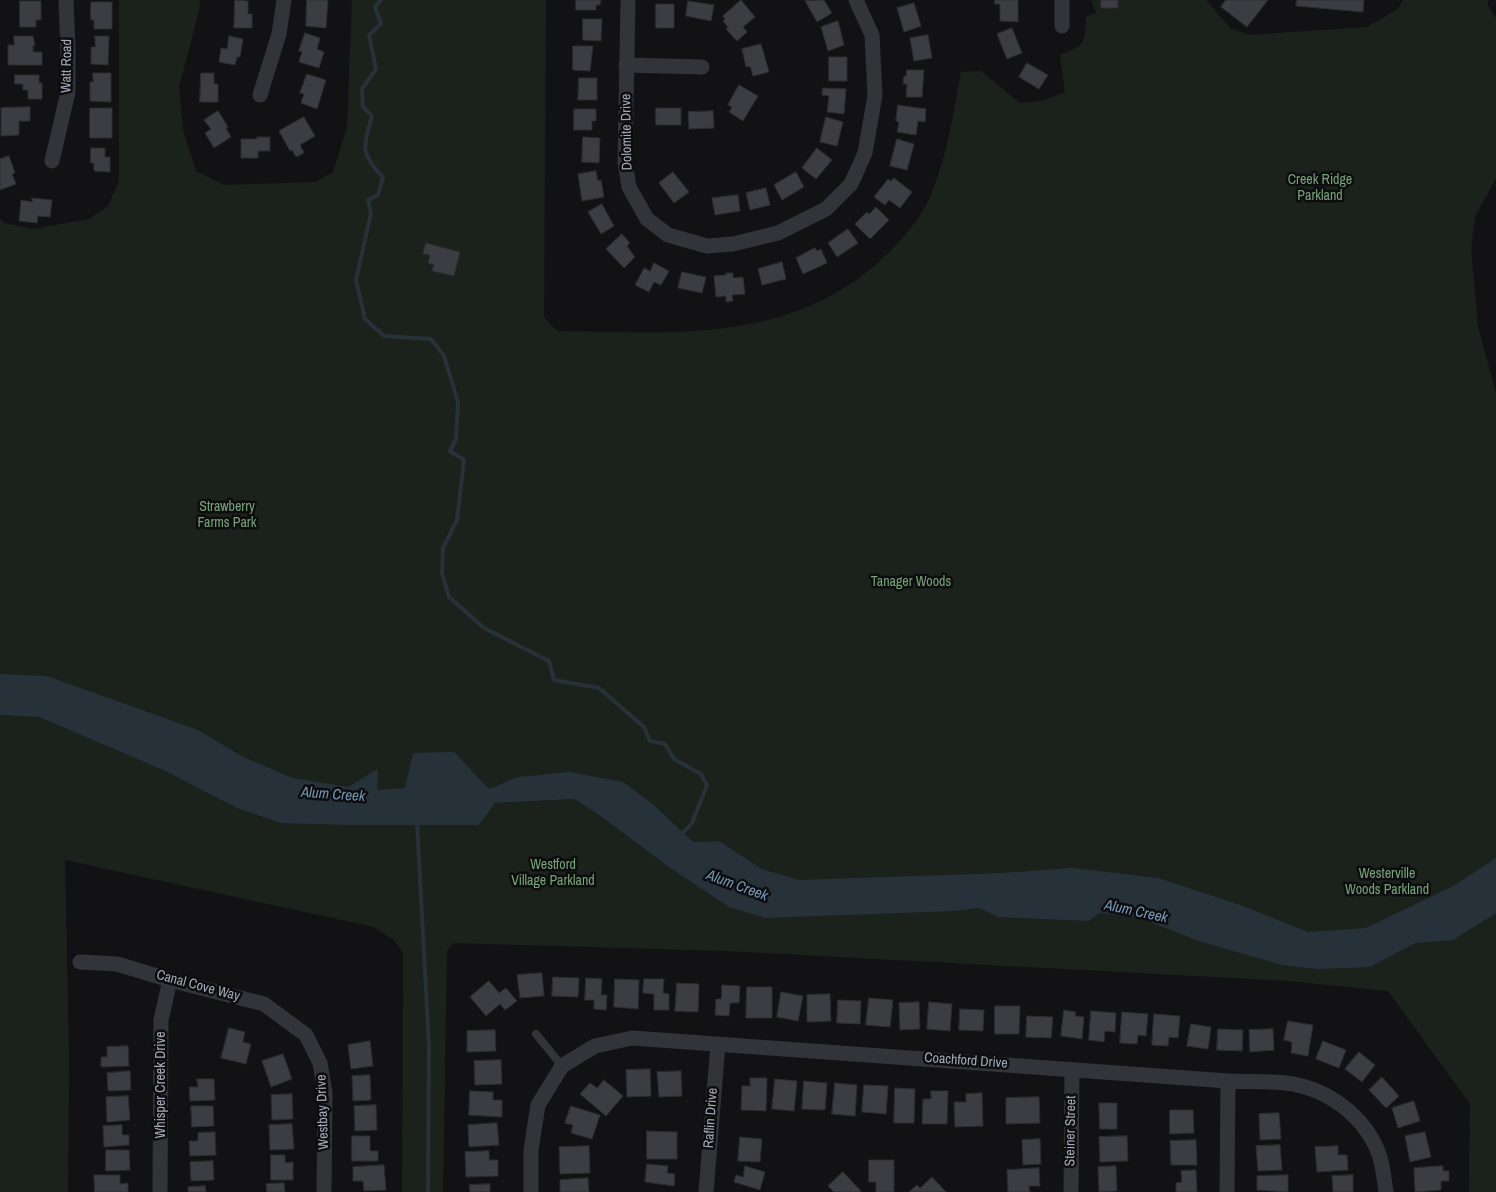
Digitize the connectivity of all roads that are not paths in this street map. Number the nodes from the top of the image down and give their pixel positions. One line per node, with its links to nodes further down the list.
1 (66, 0): 10 (street, Watt Road)
2 (284, 0): 9 (street)
3 (628, 0): 7 (street, Dolomite Drive)
4 (856, 0): 7 (street, Dolomite Drive)
5 (1062, 0): 6 (street)
6 (1062, 26)
7 (626, 65): 8 (street)
8 (702, 66)
9 (260, 96)
10 (52, 162)
11 (80, 962): 12 (street, Canal Cove Way)
12 (170, 980): 14 (street, Canal Cove Way); 19 (street, Whisper Creek Drive)
13 (536, 1034): 16 (lane)
14 (306, 1035): 20 (street, Westbay Drive)
15 (718, 1044): 16 (street, Coachford Drive); 17 (street, Coachford Drive); 22 (street, Raflin Drive)
16 (562, 1066): 21 (street)
17 (1072, 1070): 18 (street, Coachford Drive); 23 (street, Steiner Street)
18 (1228, 1081): 24 (street); 25 (street, Coachford Drive)
19 (160, 1192)
20 (324, 1192)
21 (531, 1192)
22 (706, 1192)
23 (1071, 1192)
24 (1227, 1192)
25 (1386, 1192)

